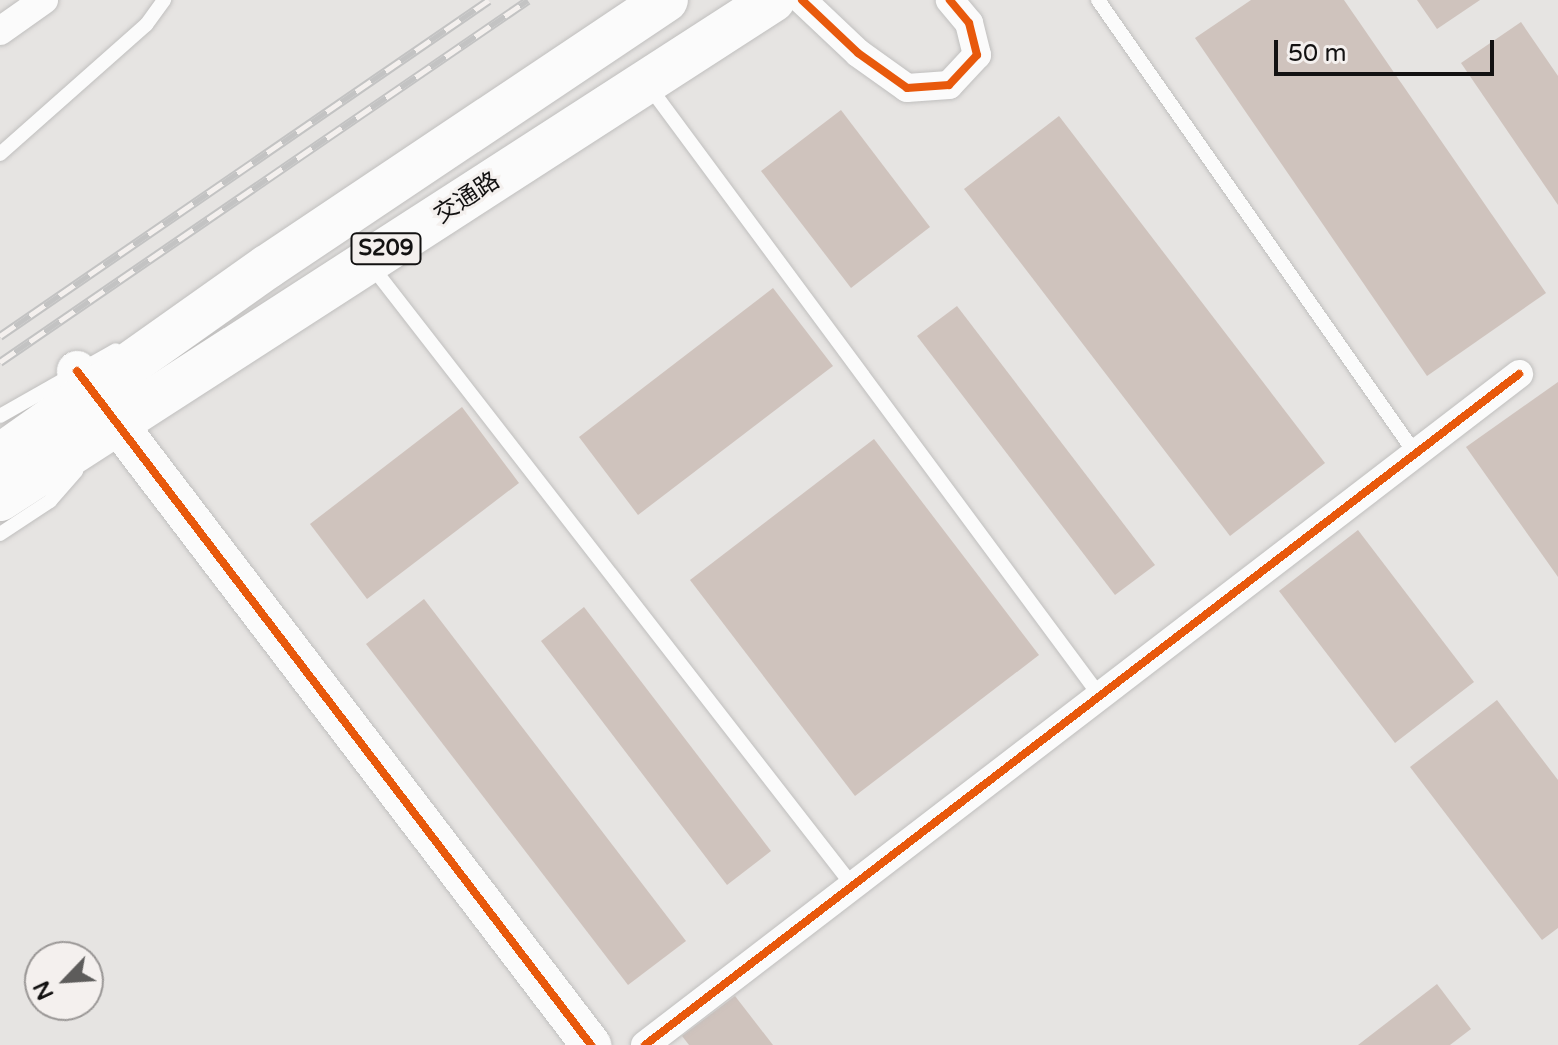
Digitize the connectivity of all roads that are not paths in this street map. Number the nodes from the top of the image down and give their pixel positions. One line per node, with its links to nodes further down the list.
1 (44, 0): 8 (street)
2 (164, 0): 10 (lane)
3 (666, 0): 13 (main road, S209)
4 (773, 0): 9 (main road, 交通路 / S209)
5 (802, 0): 6 (street)
6 (950, 0)
7 (1098, 0): 16 (lane)
8 (0, 31)
9 (646, 83): 11 (main road, 交通路 / S209); 20 (lane)
10 (0, 154)
11 (368, 262): 15 (main road, 交通路 / S209); 21 (lane)
12 (1519, 374): 16 (street)
13 (84, 380): 14 (lane); 15 (street); 17 (main road, S209)
14 (0, 416)
15 (117, 423): 18 (main road, 交通路 / S209); 19 (lane); 22 (street)
16 (1415, 453): 20 (street)
17 (0, 456)
18 (0, 499)
19 (0, 534)
20 (1100, 696): 21 (street)
21 (853, 886): 23 (street)
22 (591, 1045)
23 (645, 1045)

